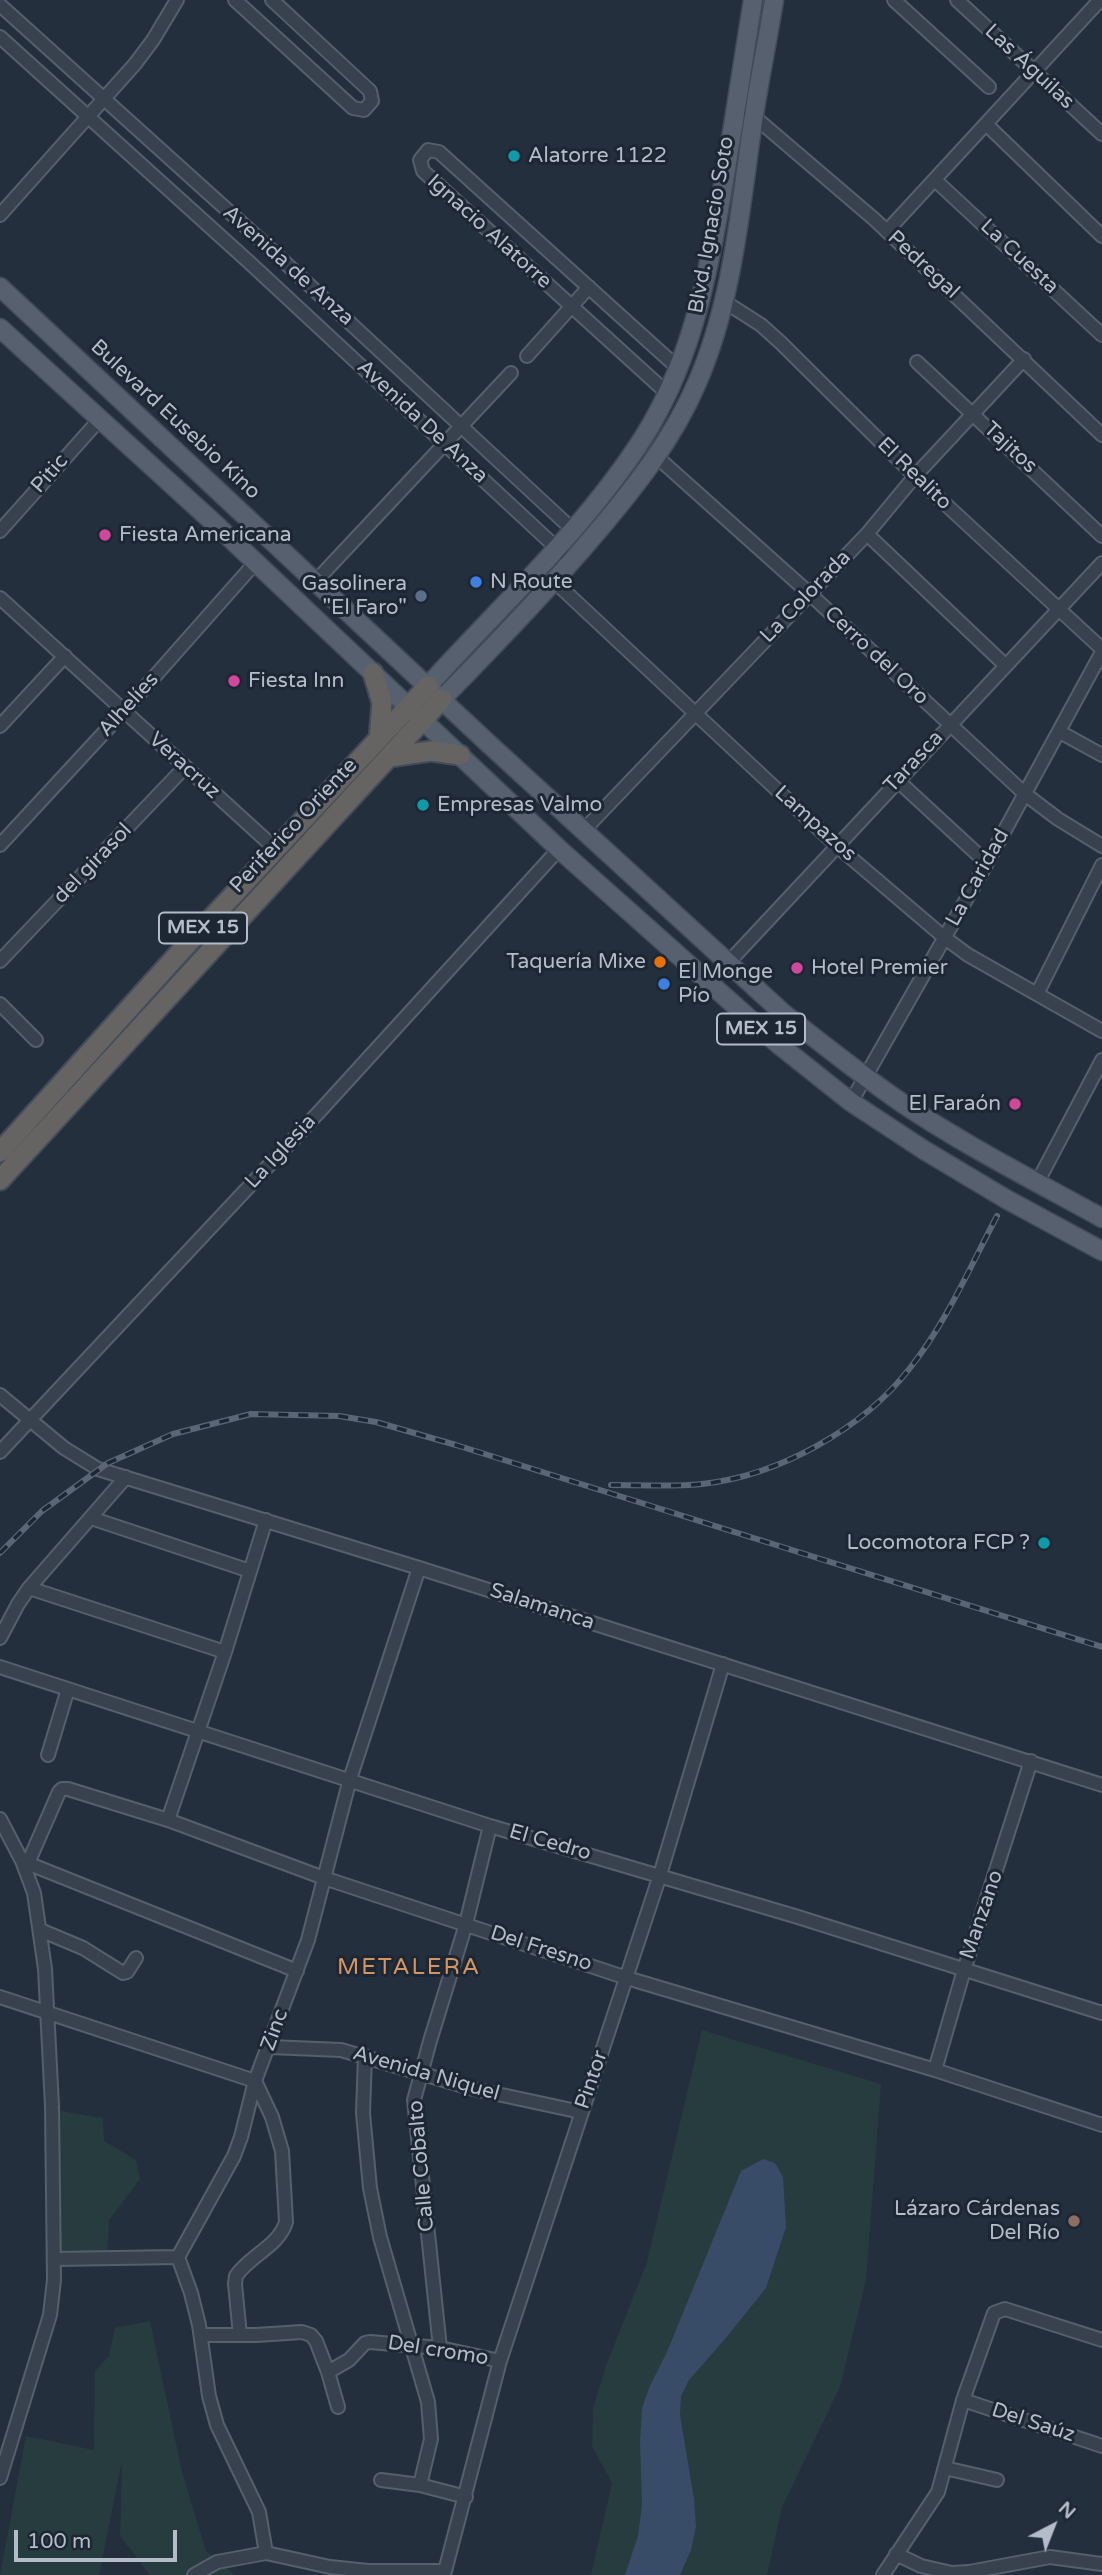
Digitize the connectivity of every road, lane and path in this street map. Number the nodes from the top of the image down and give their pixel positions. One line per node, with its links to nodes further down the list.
1 (177, 0): 13 (street)
2 (235, 0): 3 (street)
3 (272, 0)
4 (752, 0): 14 (main road, Blvd. Ignacio Soto)
5 (774, 0): 15 (main road, Blvd. Ignacio Soto)
6 (894, 0): 12 (street)
7 (957, 0): 11 (street, Las Águilas)
8 (1100, 0): 11 (street)
9 (0, 5): 13 (street, Avenida de Anza)
10 (0, 37): 16 (street, Avenida De Anza)
11 (1034, 72): 17 (street); 18 (street, Las Águilas)
12 (989, 87)
13 (104, 99): 16 (street); 23 (street, Avenida de Anza)
14 (737, 102): 15 (street, Pedregal); 36 (main road, Blvd. Ignacio Soto)
15 (754, 116): 21 (street, Pedregal); 29 (main road, Blvd. Ignacio Soto)
16 (88, 117): 20 (street); 25 (street, Avenida De Anza)
17 (986, 124): 19 (street); 22 (street)
18 (1102, 134)
19 (935, 180): 21 (street); 32 (street, La Cuesta)
20 (0, 215)
21 (887, 231): 34 (street, Pedregal)
22 (1102, 236)
23 (265, 245): 25 (street); 41 (street, Avenida de Anza)
24 (544, 246): 26 (street); 26 (street, Ignacio Alatorre); 28 (street, Ignacio Alatorre)
25 (250, 263): 43 (street, Avenida De Anza)
26 (527, 266): 30 (street, Ignacio Alatorre)
27 (0, 287): 55 (main road, Bulevard Eusebio Kino / MEX 15)
28 (589, 287): 30 (street); 36 (street, Ignacio Alatorre)
29 (725, 302): 44 (main road, Blvd. Ignacio Soto); 46 (street, El Realito)
30 (572, 307): 33 (street); 38 (street, Ignacio Alatorre)
31 (0, 328): 40 (main road, MEX 15)
32 (1102, 335)
33 (527, 356)
34 (1024, 359): 39 (street, La Colorada); 42 (street, Pedregal)
35 (917, 362): 39 (street, Tajitos)
36 (678, 368): 38 (main road, Blvd. Ignacio Soto); 44 (main road)
37 (510, 373): 41 (street)
38 (667, 393): 48 (main road, Blvd. Ignacio Soto)
39 (974, 414): 46 (street, La Colorada); 51 (street, Tajitos)
40 (100, 419): 49 (street, Pitic); 53 (main road, MEX 15)
41 (461, 425): 43 (street); 45 (street, Avenida de Anza)
42 (1102, 435)
43 (444, 443): 47 (street, Avenida De Anza); 55 (street)
44 (657, 457): 56 (main road, Blvd. Ignacio Soto); 57 (street, Cerro del Oro)
45 (514, 474): 47 (street); 48 (street, Avenida de Anza)
46 (915, 476): 50 (street, La Colorada); 59 (street, El Realito)
47 (498, 492): 52 (street, Avenida De Anza)
48 (573, 530): 52 (main road, Blvd. Ignacio Soto)
49 (0, 531)
50 (867, 534): 57 (street, La Colorada); 62 (street)
51 (1102, 536)
52 (559, 551): 56 (main road); 64 (main road, Blvd. Ignacio Soto)
53 (255, 563): 63 (main road, MEX 15); 65 (street, Alhelíes)
54 (1102, 564): 59 (street, Tarasca)
55 (315, 582): 64 (main road, Bulevard Eusebio Kino / MEX 15)
56 (555, 582): 64 (main road, Blvd. Ignacio Soto); 67 (street, Lampazos)
57 (810, 594): 67 (street, La Colorada); 68 (street, Cerro del Oro)
58 (1, 602): 61 (street, Veracruz)
59 (1058, 609): 60 (street, El Realito); 62 (street, Tarasca)
60 (1102, 651): 70 (street, La Caridad)
61 (65, 656): 65 (street, Veracruz); 69 (street)
62 (1005, 665): 68 (street, Tarasca)
63 (373, 673): 66 (main road, MEX 15); 71 (highway)
64 (435, 692): 66 (highway); 78 (main road, MEX 15)
65 (124, 711): 75 (street, Veracruz); 79 (street, Alhelíes)
66 (416, 713): 71 (highway, Periferico Oriente / MEX 15); 72 (main road, MEX 15); 74 (highway, Periferico Oriente / MEX 15)
67 (694, 713): 78 (street, La Colorada); 80 (street, Lampazos)
68 (948, 725): 76 (street, Tarasca); 77 (street, Cerro del Oro)
69 (0, 726)
70 (1060, 732): 73 (street); 77 (street, La Caridad)
71 (379, 738): 82 (highway, Periferico Oriente / MEX 15)
72 (460, 755): 74 (highway); 83 (main road, MEX 15)
73 (1102, 755)
74 (389, 757): 84 (highway, Periferico Oriente / MEX 15)
75 (186, 767): 82 (street, Veracruz); 88 (street, del girasol)
76 (897, 780): 80 (street, Tarasca); 85 (street)
77 (1025, 794): 81 (street, Cerro del Oro); 85 (street, La Caridad)
78 (583, 831): 89 (main road, MEX 15)
79 (0, 845)
80 (837, 846): 87 (street, Lampazos); 89 (street, Tarasca)
81 (1102, 846)
82 (276, 849): 84 (street, Veracruz); 97 (highway, Periferico Oriente / MEX 15)
83 (559, 849): 96 (main road, MEX 15); 103 (street, La Iglesia)
84 (291, 863): 98 (highway, Periferico Oriente / MEX 15)
85 (988, 863): 87 (street, La Caridad)
86 (1102, 865): 90 (street)
87 (945, 938): 90 (street, Lampazos); 95 (street, La Caridad)
88 (0, 961)
89 (728, 963): 95 (main road, MEX 15)
90 (1037, 994): 92 (street, Lampazos)
91 (0, 1004): 93 (street)
92 (1102, 1031)
93 (36, 1040)
94 (1102, 1060): 99 (street)
95 (865, 1076): 96 (street, La Caridad); 99 (main road, MEX 15)
96 (851, 1102): 101 (main road, MEX 15)
97 (0, 1152)
98 (0, 1180)
99 (1037, 1183): 100 (main road, MEX 15)
100 (1102, 1218)
101 (1102, 1251)
102 (0, 1395): 103 (street, Salamanca)
103 (30, 1420): 104 (street, La Iglesia); 105 (street, Salamanca)
104 (0, 1452)
105 (126, 1477): 106 (street); 107 (street, Salamanca)
106 (91, 1518): 109 (street); 110 (street)
107 (266, 1520): 108 (street, Salamanca); 109 (street)
108 (419, 1568): 113 (street, Salamanca); 119 (street, Zinc)
109 (250, 1571): 112 (street)
110 (29, 1588): 111 (street); 112 (street)
111 (0, 1638)
112 (225, 1652): 116 (street)
113 (723, 1664): 118 (street, Salamanca); 125 (street, Pintor)
114 (0, 1667): 115 (street, El Cedro)
115 (68, 1689): 116 (street, El Cedro); 117 (street)
116 (199, 1730): 119 (street, El Cedro); 122 (street)
117 (48, 1755)
118 (1031, 1761): 120 (street, Salamanca); 131 (street, Manzano)
119 (350, 1779): 123 (street, El Cedro); 126 (street, Zinc)
120 (1102, 1785)
121 (0, 1819): 124 (street)
122 (168, 1821): 124 (street, Del Fresno); 126 (street, Del Fresno)
123 (490, 1826): 125 (street, El Cedro); 127 (street, Calle Cobalto)
124 (25, 1862): 128 (street); 130 (street)
125 (660, 1875): 131 (street, El Cedro); 132 (street, Pintor)
126 (324, 1878): 127 (street, Del Fresno); 130 (street, Zinc)
127 (466, 1924): 132 (street, Del Fresno); 139 (street, Calle Cobalto)
128 (40, 1930): 129 (street); 134 (street)
129 (136, 1958)
130 (297, 1970): 136 (street, Zinc)
131 (964, 1970): 135 (street, El Cedro); 138 (street, Manzano)
132 (627, 1978): 138 (street, Del Fresno); 141 (street, Pintor)
133 (0, 1997): 134 (street)
134 (46, 2011): 140 (street); 144 (street)
135 (1102, 2013)
136 (270, 2047): 137 (street, Avenida Niquel); 140 (street, Zinc)
137 (365, 2056): 139 (street, Avenida Niquel); 148 (street)
138 (934, 2070): 142 (street, Del Fresno)
139 (420, 2074): 141 (street, Avenida Niquel); 149 (street, Calle Cobalto)
140 (255, 2081): 143 (street, Zinc); 146 (street)
141 (581, 2112): 150 (street, Pintor)
142 (1102, 2125)
143 (178, 2257): 144 (street); 145 (street)
144 (54, 2259): 156 (street)
145 (201, 2335): 146 (street); 161 (street)
146 (240, 2335): 151 (street)
147 (1102, 2340): 152 (street)
148 (410, 2344): 149 (street, Del cromo); 151 (street, Del cromo); 159 (street)
149 (440, 2348): 150 (street, Del cromo)
150 (500, 2361): 160 (street, Pintor)
151 (328, 2371): 153 (street)
152 (963, 2400): 154 (street, Del Saúz); 155 (street)
153 (338, 2407)
154 (1102, 2446)
155 (945, 2468): 158 (street); 162 (street)
156 (0, 2478)
157 (381, 2480): 159 (street)
158 (997, 2480)
159 (420, 2485): 160 (street)
160 (466, 2497): 164 (street, Pintor)
161 (266, 2553): 164 (street); 165 (street)
162 (896, 2554): 163 (street); 166 (street)
163 (1102, 2564)
164 (445, 2573)
165 (194, 2575)
166 (883, 2575)

